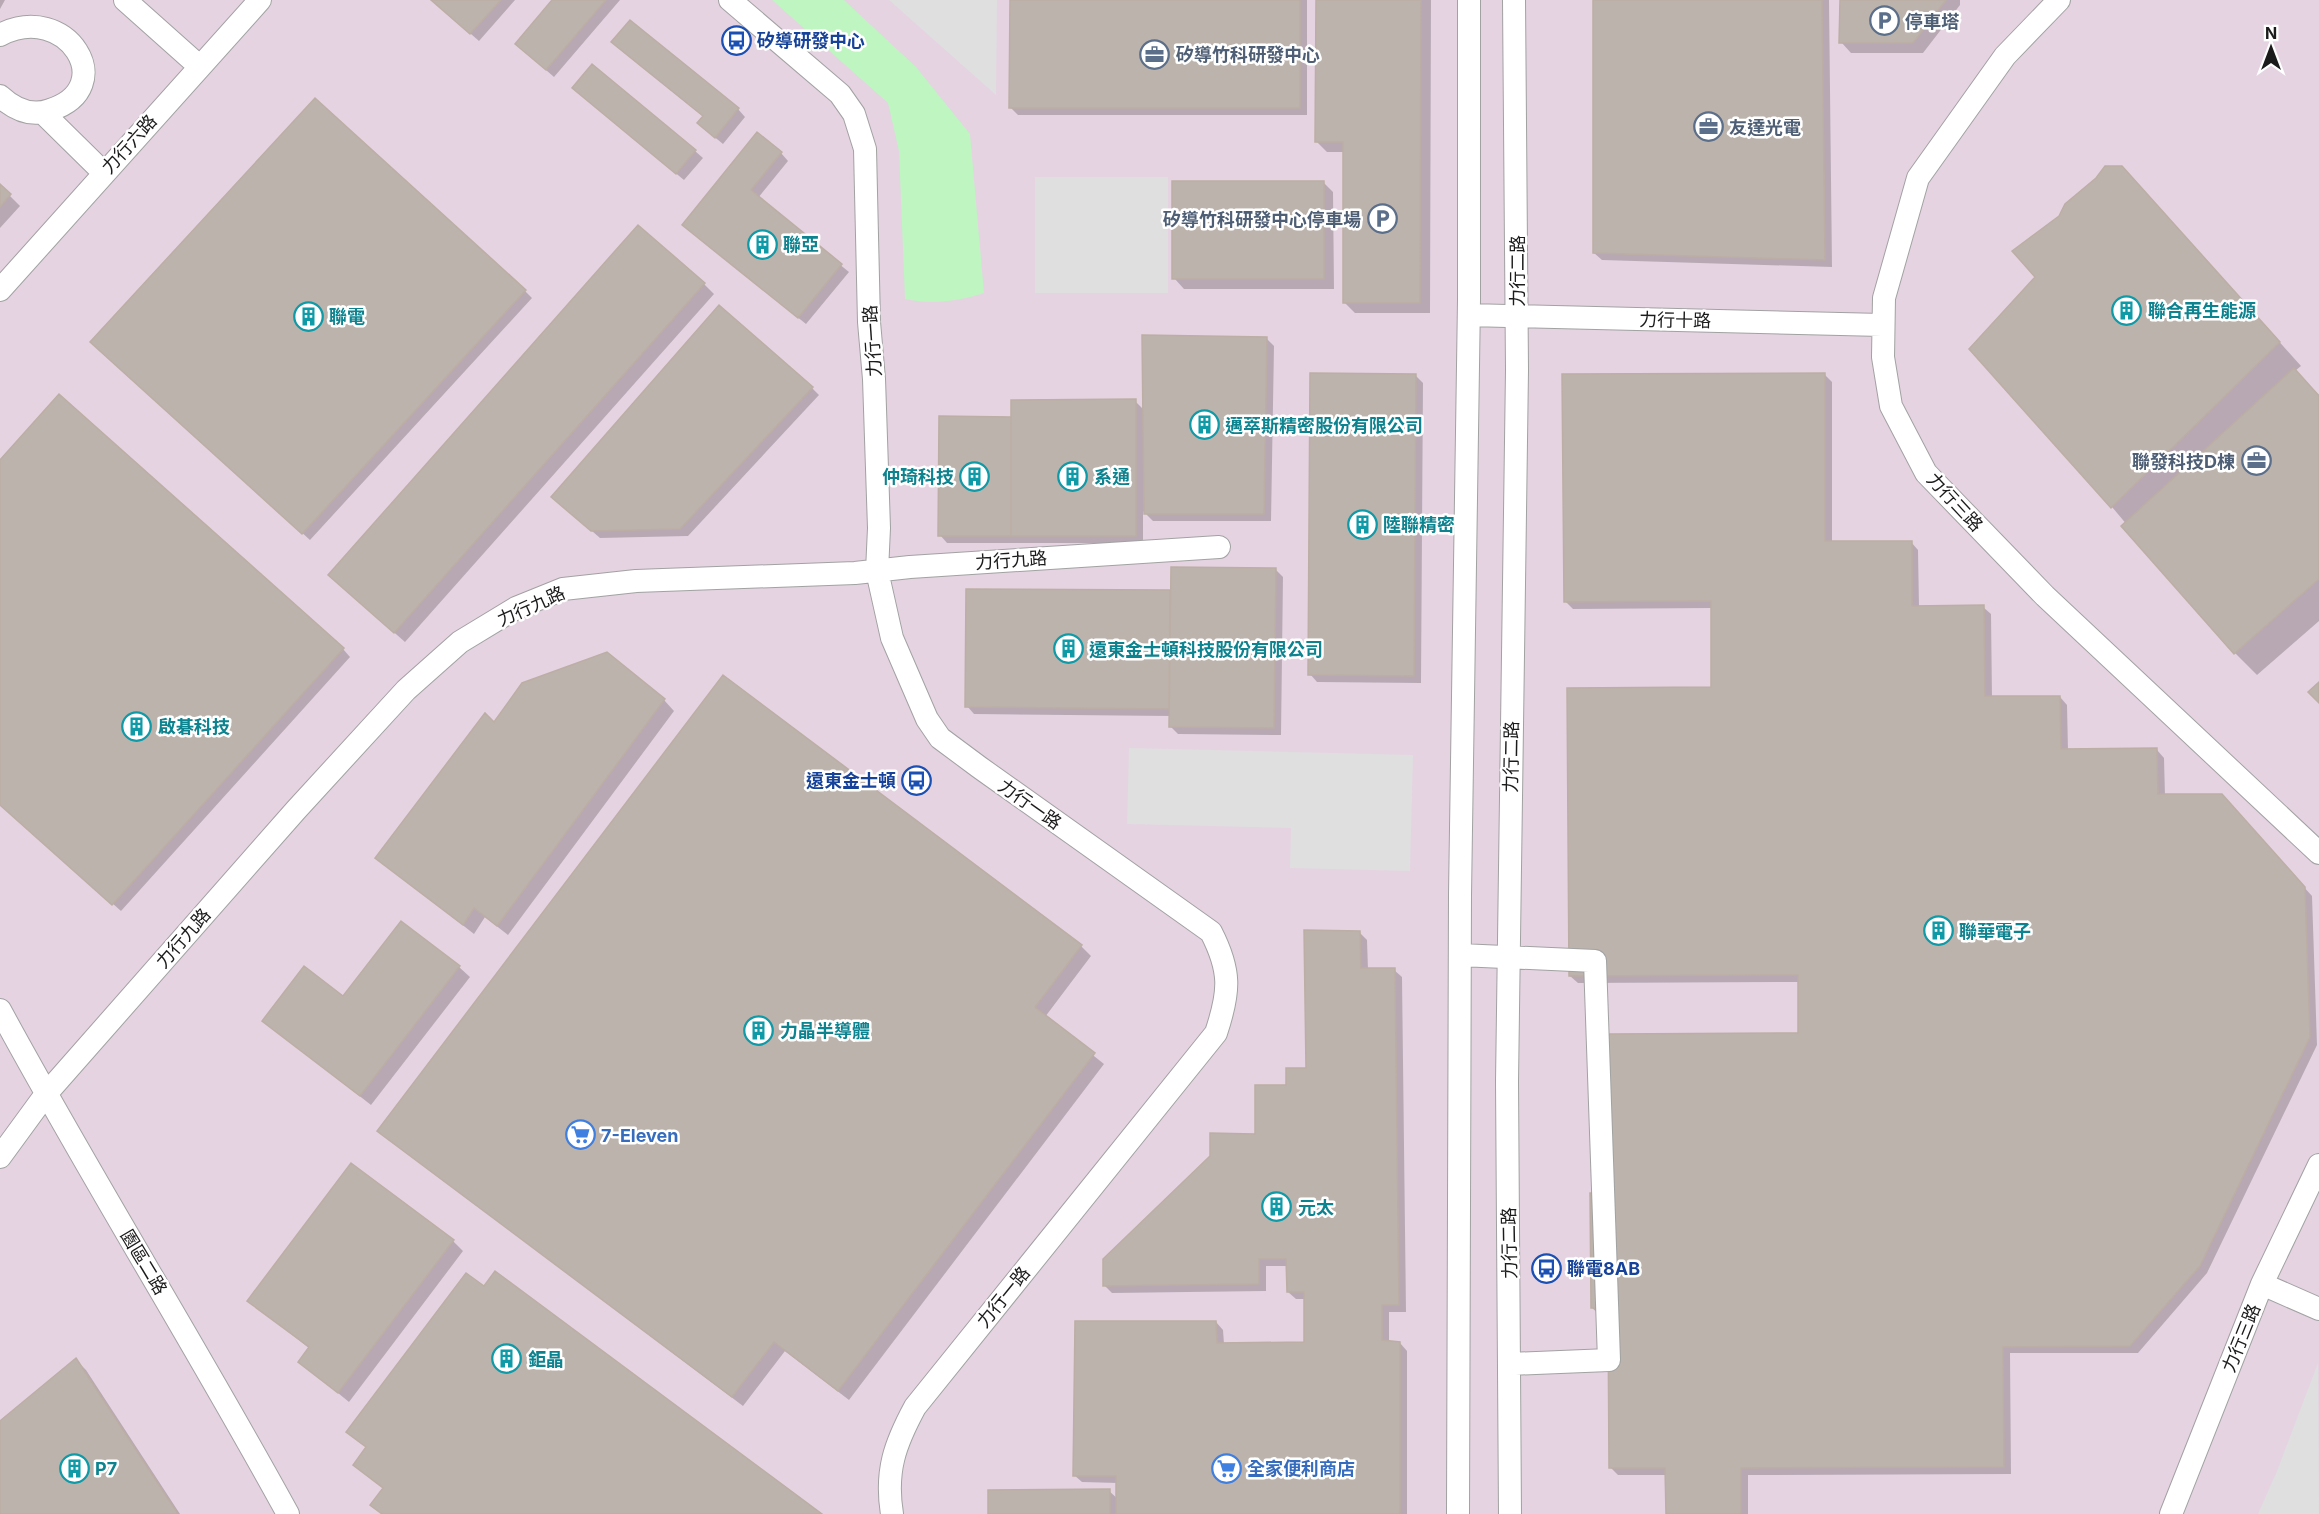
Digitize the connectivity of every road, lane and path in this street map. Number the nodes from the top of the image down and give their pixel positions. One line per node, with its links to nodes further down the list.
1 (125, 0): 8 (street)
2 (260, 0): 8 (street, 力行六路)
3 (730, 0): 17 (street, 力行一路)
4 (1469, 0): 13 (street)
5 (1514, 0): 14 (street, 力行二路)
6 (2059, 0): 15 (street, 力行三路)
7 (0, 34): 10 (street)
8 (199, 66): 11 (street, 力行六路)
9 (0, 96): 10 (street)
10 (42, 113): 11 (street)
11 (104, 173): 12 (street, 力行六路)
12 (0, 290)
13 (1469, 315): 14 (street, 力行十路); 19 (street)
14 (1517, 318): 15 (street, 力行十路); 20 (street, 力行二路)
15 (1882, 325): 18 (street, 力行三路)
16 (1219, 547): 17 (street, 力行九路)
17 (877, 571): 22 (street, 力行九路); 29 (street, 力行一路)
18 (2319, 853)
19 (1460, 955): 20 (street); 30 (street)
20 (1509, 956): 27 (street, 力行二路); 27 (street)
21 (0, 1010): 22 (street, 園區二路)
22 (46, 1094): 23 (street, 力行九路); 28 (street, 園區二路)
23 (0, 1157)
24 (2319, 1165): 25 (street, 力行三路)
25 (2262, 1284): 26 (street); 32 (street, 力行三路)
26 (2319, 1309)
27 (1510, 1364): 31 (street, 力行二路)
28 (288, 1514)
29 (892, 1514)
30 (1458, 1514)
31 (1509, 1514)
32 (2170, 1514)

